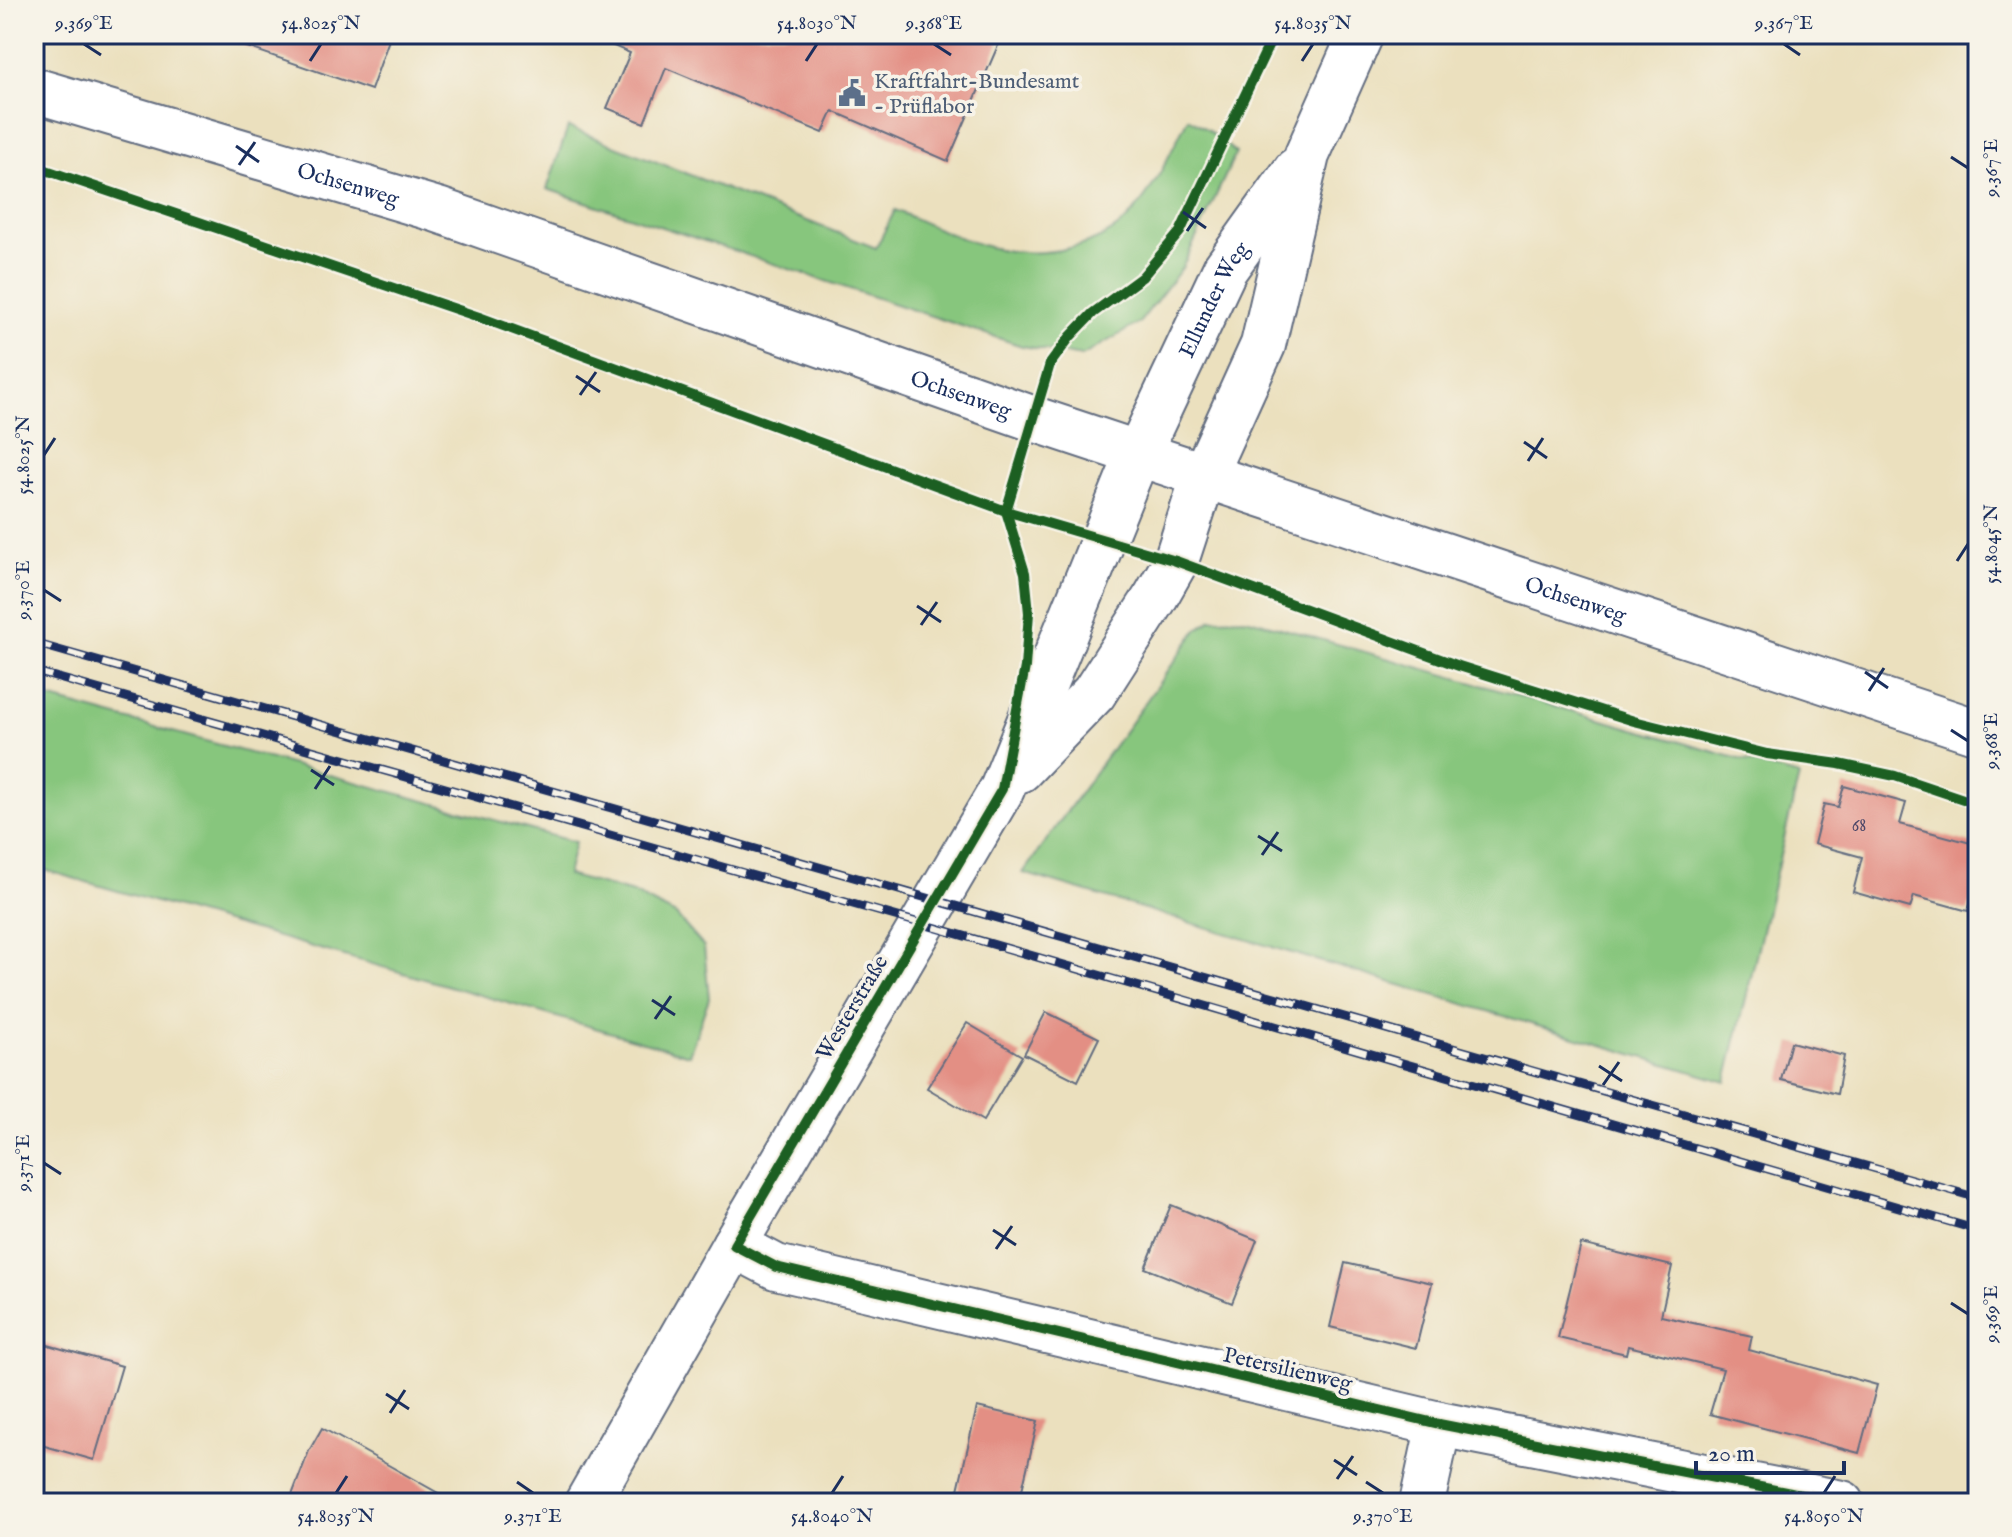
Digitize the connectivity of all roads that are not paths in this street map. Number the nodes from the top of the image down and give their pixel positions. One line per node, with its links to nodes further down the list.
1 (1361, 34): 3 (main road, Ellunder Weg)
2 (34, 90): 4 (main road, Ochsenweg)
3 (1307, 155): 4 (main road, Ellunder Weg); 5 (main road, Ellunder Weg)
4 (1138, 454): 5 (main road, Ochsenweg); 7 (main road, Westerstraße)
5 (1204, 475): 6 (main road, Ochsenweg); 7 (main road, Westerstraße)
6 (1978, 732)
7 (1002, 789): 8 (main road, Westerstraße)
8 (734, 1245): 9 (main road, Petersilienweg); 10 (main road, Westerstraße)
9 (1439, 1424): 11 (main road); 12 (main road, Petersilienweg)
10 (587, 1503)
11 (1422, 1503)
12 (1842, 1503)

